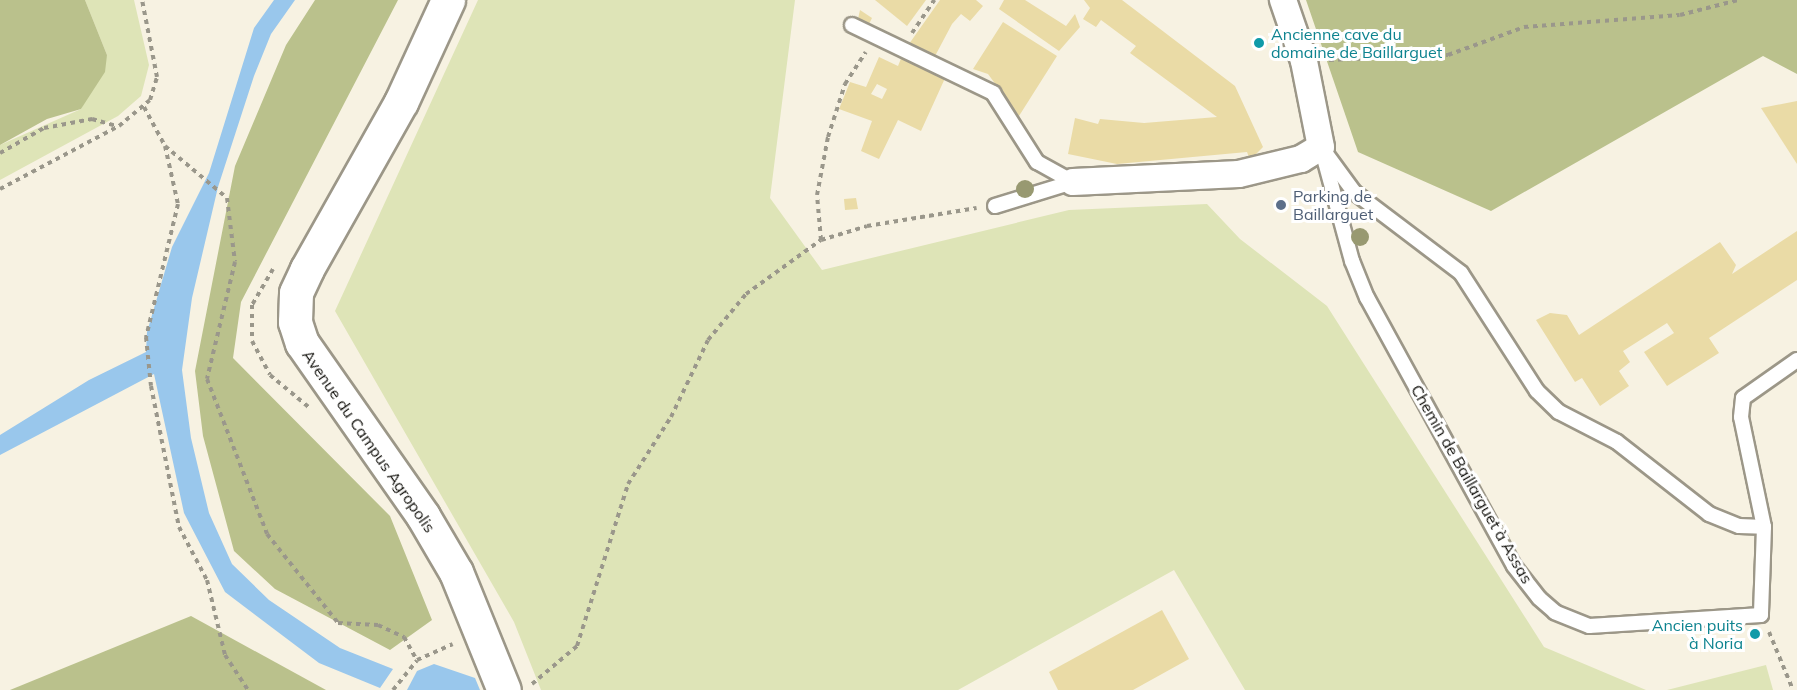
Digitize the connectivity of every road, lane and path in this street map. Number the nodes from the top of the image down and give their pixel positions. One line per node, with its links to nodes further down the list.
1 (142, 0): 10 (path)
2 (448, 0): 24 (street, Avenue du Campus Agropolis)
3 (934, 0): 8 (path)
4 (1282, 0): 9 (street)
5 (1738, 0): 9 (path)
6 (852, 25): 7 (lane)
7 (879, 42): 8 (lane); 18 (path)
8 (901, 51): 15 (lane)
9 (1304, 61): 13 (street)
10 (144, 107): 11 (path); 12 (path)
11 (118, 126): 14 (path); 16 (path)
12 (165, 146): 25 (path); 26 (path)
13 (1321, 147): 15 (street); 22 (lane); 23 (lane, Chemin de Baillarguet à Assas)
14 (0, 153)
15 (1072, 182): 17 (lane)
16 (0, 189)
17 (995, 206): 18 (path)
18 (821, 240): 29 (path)
19 (277, 263): 21 (path)
20 (1797, 360): 22 (lane)
21 (319, 414)
22 (1764, 527): 23 (lane)
23 (1761, 615): 30 (path)
24 (482, 633): 25 (path); 28 (street, Avenue du Campus Agropolis)
25 (417, 660): 27 (path)
26 (248, 690)
27 (393, 690)
28 (504, 690)
29 (524, 690)
30 (1793, 690)

